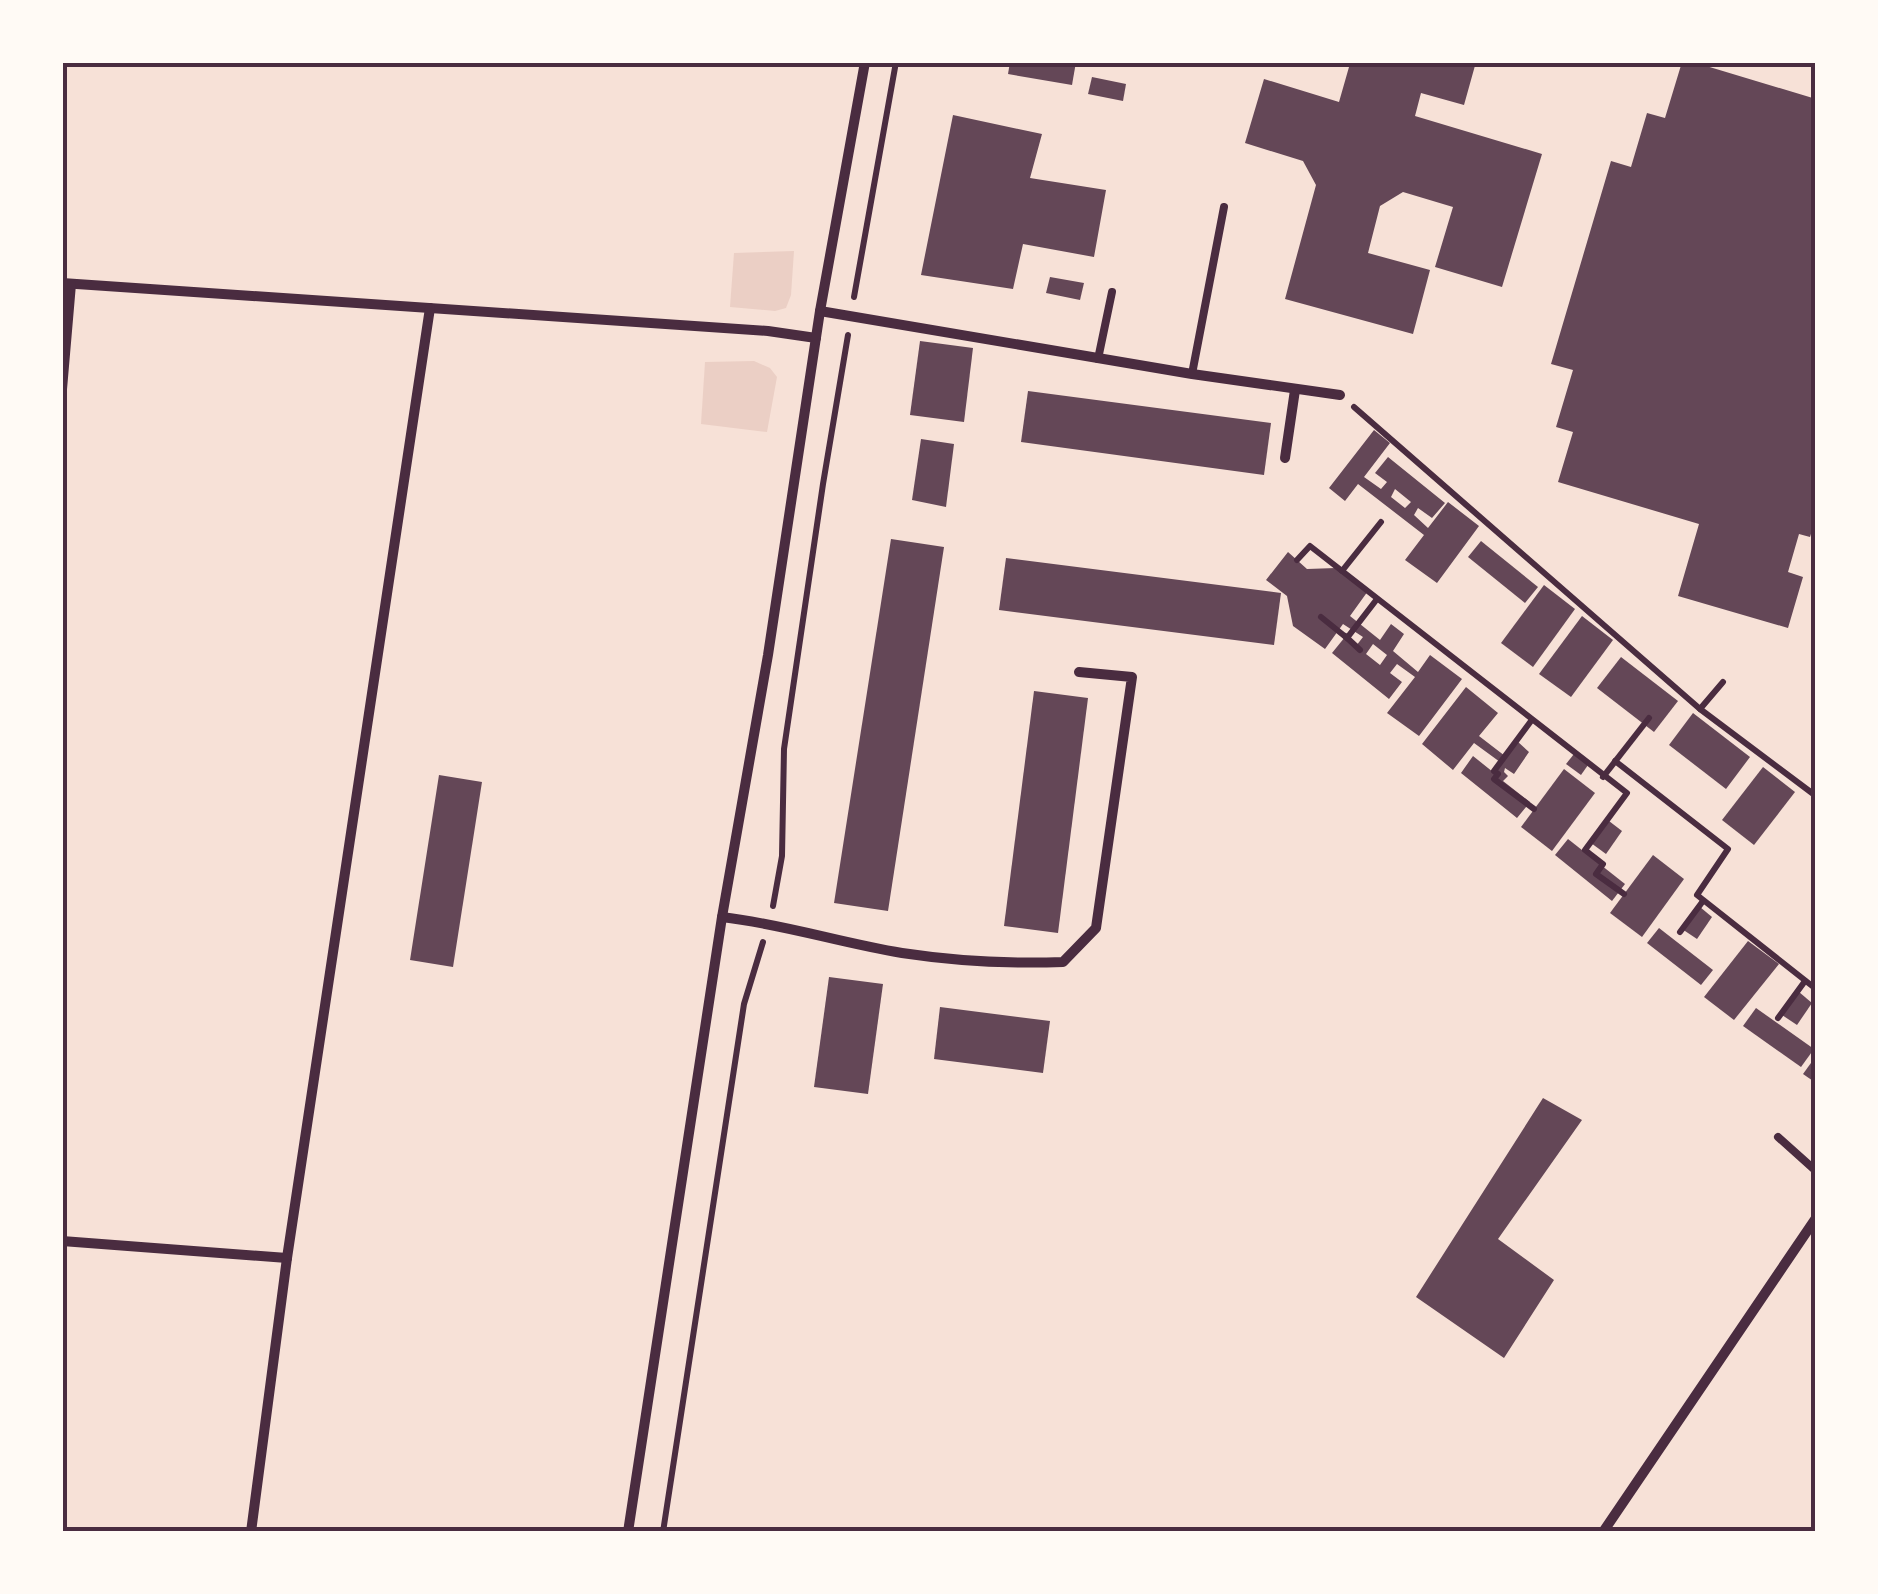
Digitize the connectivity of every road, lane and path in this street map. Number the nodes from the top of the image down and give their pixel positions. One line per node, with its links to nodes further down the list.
1 (865, 62): 7 (street)
2 (896, 62): 8 (path)
3 (1224, 208): 11 (lane)
4 (67, 284): 6 (street); 12 (street)
5 (1112, 292): 10 (lane)
6 (430, 308): 9 (street); 44 (street)
7 (820, 311): 8 (street); 9 (street)
8 (851, 318): 10 (street); 35 (path)
9 (816, 338): 34 (street)
10 (1098, 359): 11 (street)
11 (1192, 374): 13 (street)
12 (62, 389)
13 (1295, 390): 14 (street); 15 (street)
14 (1340, 395): 25 (path)
15 (1284, 458)
16 (1381, 522): 18 (path)
17 (1297, 560): 18 (path)
18 (1342, 571): 19 (path)
19 (1377, 599): 21 (path); 27 (path)
20 (1321, 616): 21 (path)
21 (1344, 635): 22 (path)
22 (1360, 650)
23 (1080, 672): 35 (street)
24 (1723, 682): 25 (path)
25 (1700, 709): 30 (path)
26 (1650, 718): 28 (path)
27 (1531, 722): 29 (path); 31 (path)
28 (1616, 761): 29 (path); 33 (path)
29 (1603, 777): 32 (path)
30 (1816, 796)
31 (1534, 809)
32 (1624, 894)
33 (1704, 900): 36 (path); 37 (path)
34 (722, 917): 35 (street); 46 (street)
35 (770, 922): 47 (path)
36 (1680, 932)
37 (1805, 981): 38 (path); 39 (path)
38 (1816, 989)
39 (1778, 1018)
40 (1778, 1137): 41 (lane)
41 (1816, 1171)
42 (1816, 1218): 48 (street)
43 (62, 1241): 44 (street)
44 (288, 1258): 45 (street)
45 (251, 1532)
46 (628, 1532)
47 (663, 1532)
48 (1603, 1532)

